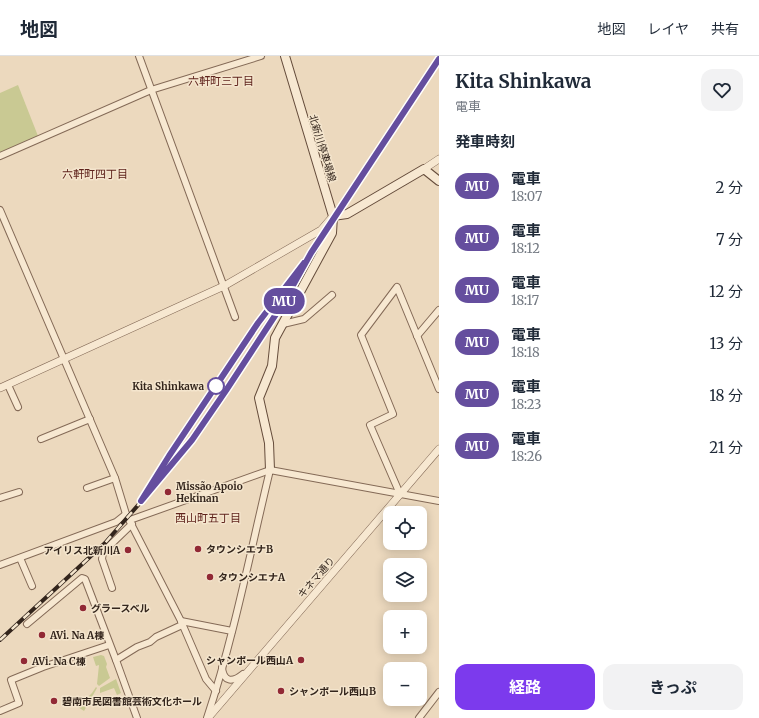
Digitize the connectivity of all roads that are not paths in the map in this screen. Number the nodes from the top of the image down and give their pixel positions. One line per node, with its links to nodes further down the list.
1 (139, 56): 4 (street)
2 (261, 56): 4 (street)
3 (286, 56): 10 (main road, 北新川停車場線)
4 (151, 90): 5 (street); 11 (street)
5 (0, 156)
6 (439, 159): 7 (street)
7 (424, 169): 8 (main road); 10 (main road)
8 (439, 181)
9 (0, 210): 17 (street)
10 (333, 216): 11 (street); 15 (main road, 北新川停車場線)
11 (224, 286): 14 (street); 17 (street)
12 (332, 295): 15 (street)
13 (439, 310): 16 (street)
14 (235, 317)
15 (283, 324): 26 (main road, 北新川停車場線)
16 (417, 336): 18 (street); 30 (street)
17 (65, 360): 19 (street); 23 (street)
18 (437, 376): 21 (street)
19 (8, 385): 20 (street); 22 (street)
20 (0, 388)
21 (439, 389)
22 (18, 407)
23 (90, 418): 24 (street); 27 (street)
24 (41, 439)
25 (439, 449): 30 (street, キネマ通り)
26 (270, 470): 30 (street); 33 (street); 40 (street)
27 (115, 478): 28 (street); 33 (street)
28 (87, 488)
29 (19, 492): 31 (street)
30 (400, 494): 32 (street); 44 (street, キネマ通り)
31 (0, 498)
32 (439, 501)
33 (129, 519): 34 (street); 37 (street); 38 (street)
34 (20, 558): 35 (street); 36 (street)
35 (0, 565)
36 (32, 586)
37 (112, 588)
38 (181, 623): 40 (street); 42 (street); 45 (street)
39 (27, 624): 41 (street)
40 (232, 631): 43 (street)
41 (109, 645): 42 (street); 47 (street)
42 (116, 660): 48 (street)
43 (222, 665): 44 (street); 45 (street)
44 (248, 671): 49 (street, キネマ通り)
45 (216, 691): 49 (street)
46 (439, 692): 50 (street)
47 (0, 710)
48 (137, 718)
49 (207, 718)
50 (419, 718)

